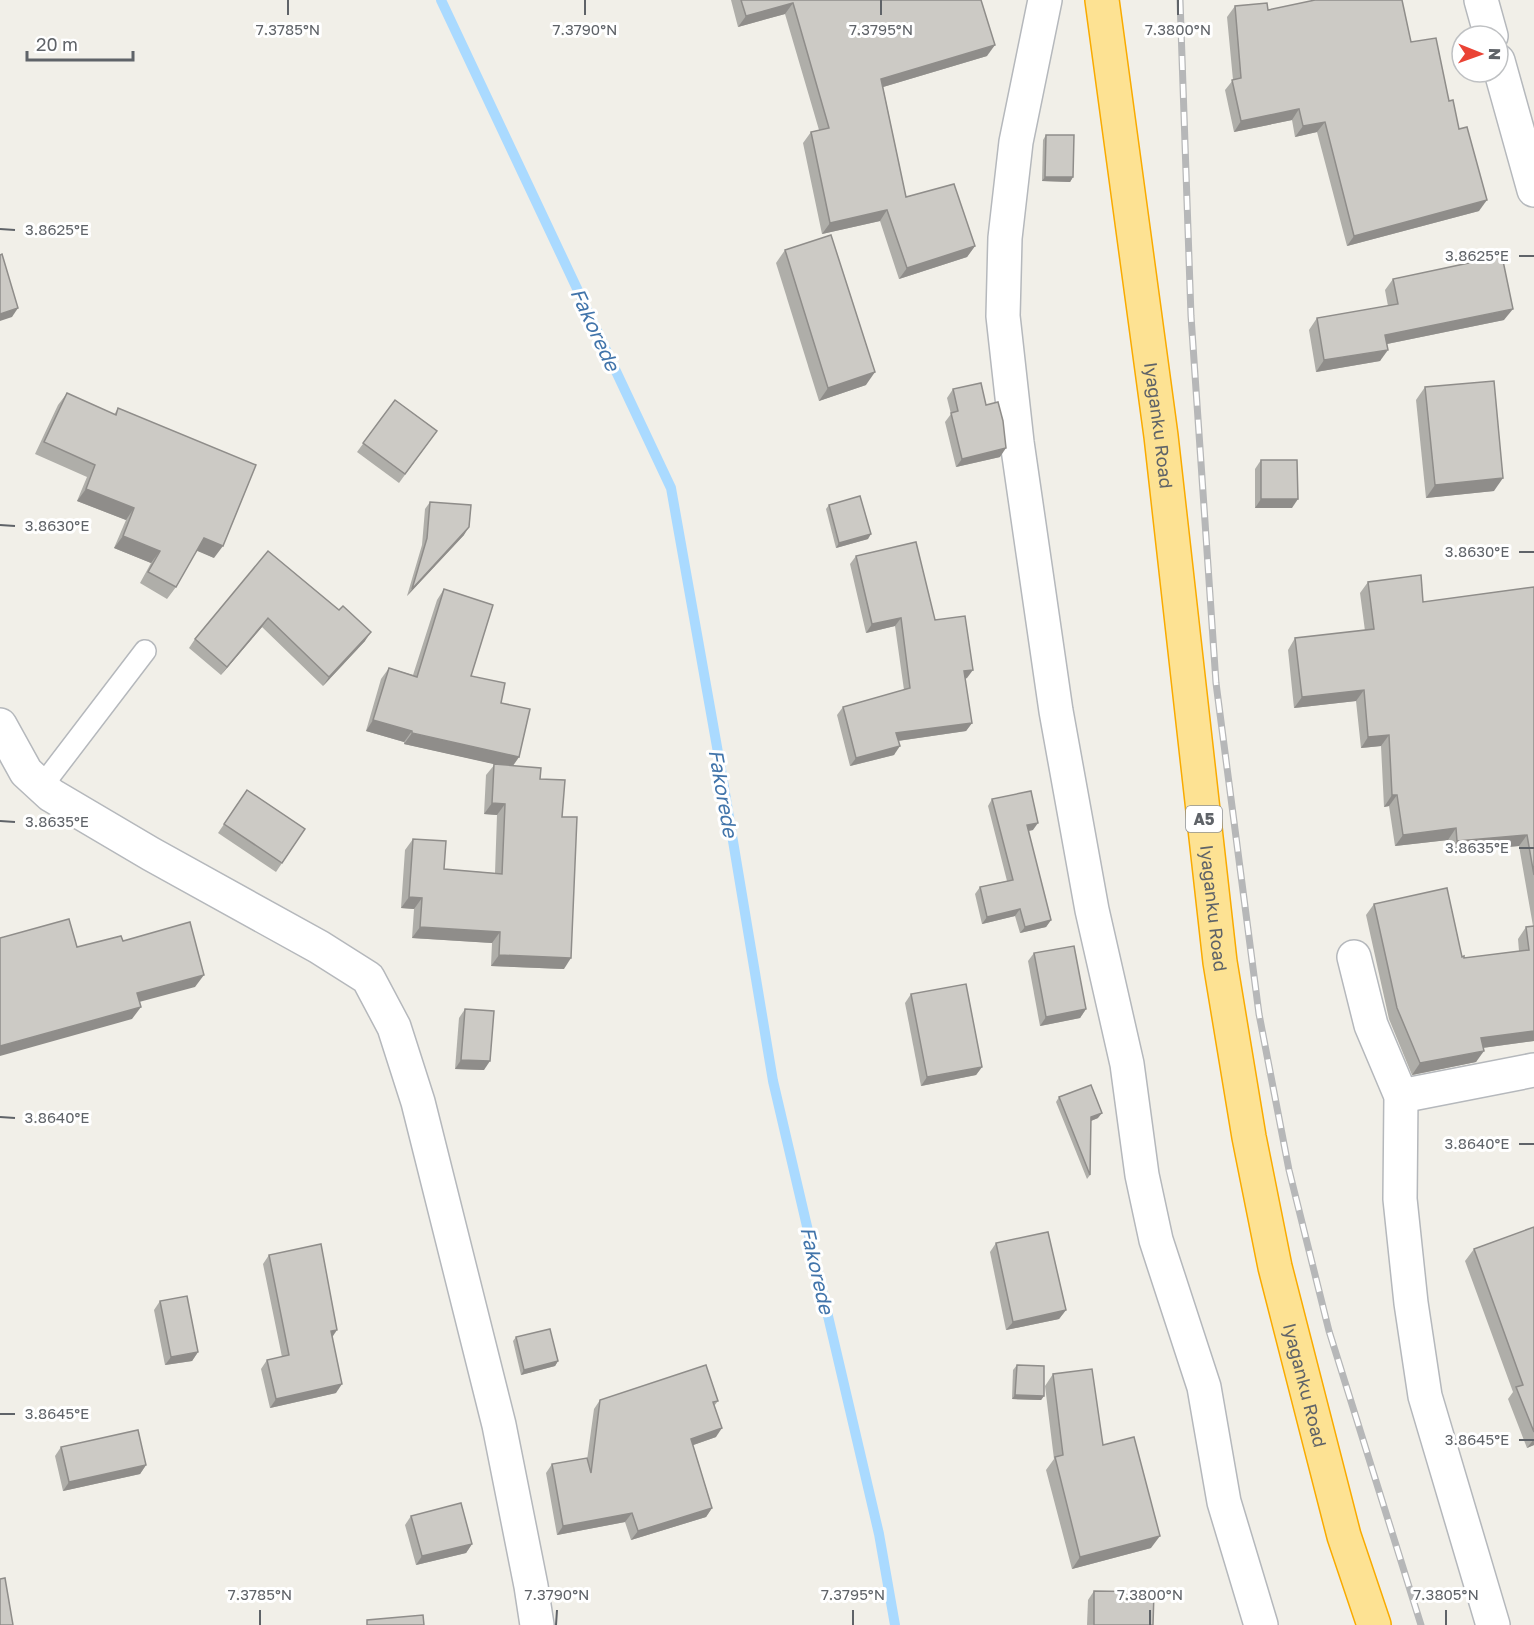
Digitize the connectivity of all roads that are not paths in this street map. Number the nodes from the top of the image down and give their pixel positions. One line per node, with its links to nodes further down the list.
1 (1045, 0): 14 (street)
2 (1102, 0): 15 (highway, Iyaganku Road / A5)
3 (1481, 0): 4 (street)
4 (1488, 24)
5 (1504, 84): 6 (street)
6 (1534, 190)
7 (145, 651): 9 (lane)
8 (0, 725): 9 (street)
9 (42, 786): 13 (street)
10 (1354, 957): 12 (street)
11 (1534, 1070): 12 (street)
12 (1401, 1096): 16 (street)
13 (537, 1625)
14 (1261, 1625)
15 (1374, 1625)
16 (1493, 1625)

